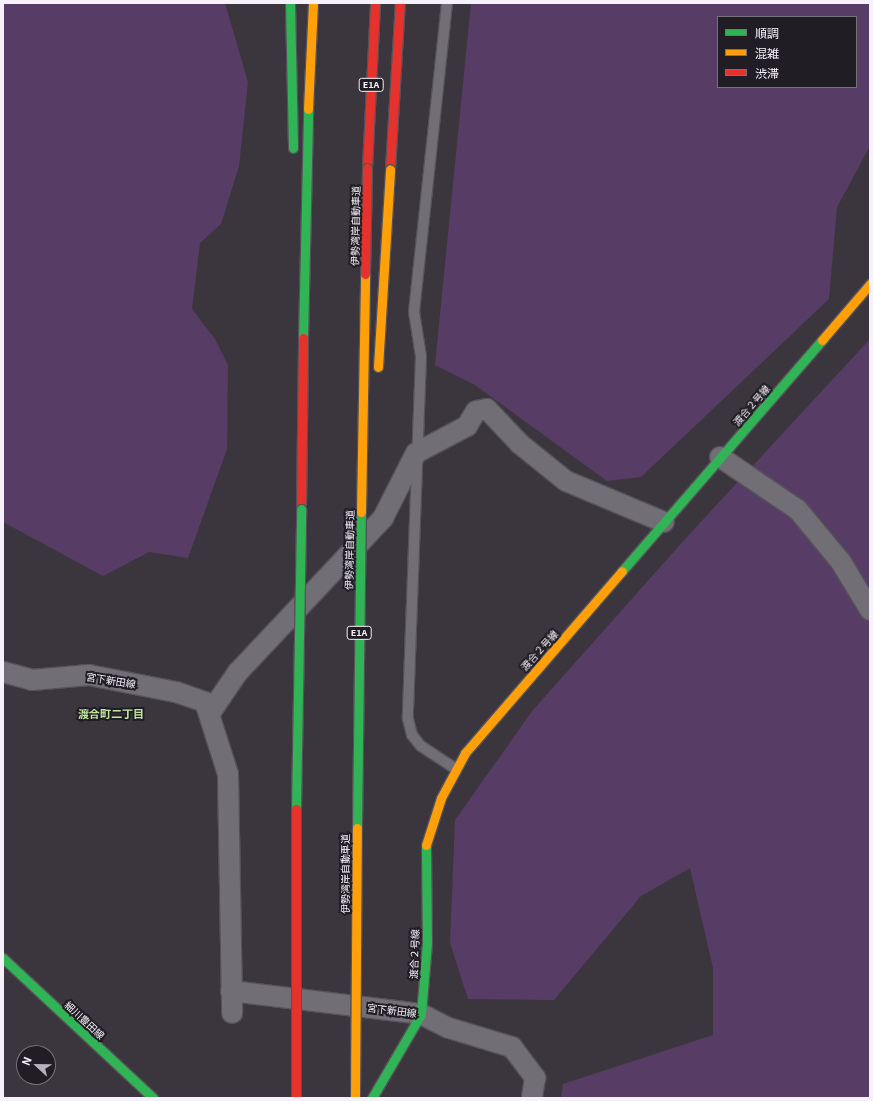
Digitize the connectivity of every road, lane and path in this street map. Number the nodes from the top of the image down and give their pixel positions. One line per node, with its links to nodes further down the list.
1 (290, 3): 6 (main road)
2 (313, 3): 13 (main road)
3 (375, 3): 17 (main road, 伊勢湾岸自動車道 / E1A, bridge)
4 (400, 3): 9 (main road, bridge)
5 (447, 3): 10 (lane)
6 (294, 160)
7 (295, 232): 13 (main road)
8 (870, 284): 12 (main road, 渡合２号線)
9 (377, 376)
10 (416, 453): 14 (street); 18 (street); 19 (lane)
11 (372, 456): 17 (main road, bridge)
12 (720, 457): 14 (main road, 渡合２号線); 15 (street)
13 (300, 509): 25 (main road, bridge)
14 (664, 522): 19 (main road, 渡合２号線)
15 (870, 610)
16 (3, 672): 18 (street, 宮下新田線)
17 (358, 680): 26 (main road, 伊勢湾岸自動車道 / E1A, bridge)
18 (210, 713): 21 (street)
19 (456, 769): 23 (main road, 渡合２号線)
20 (3, 958): 24 (main road, 細川豊田線)
21 (231, 991): 22 (street); 23 (street, 宮下新田線)
22 (232, 1013)
23 (421, 1014): 27 (main road, 渡合２号線); 28 (street, 宮下新田線)
24 (153, 1098)
25 (296, 1098)
26 (355, 1098)
27 (372, 1098)
28 (532, 1098)

